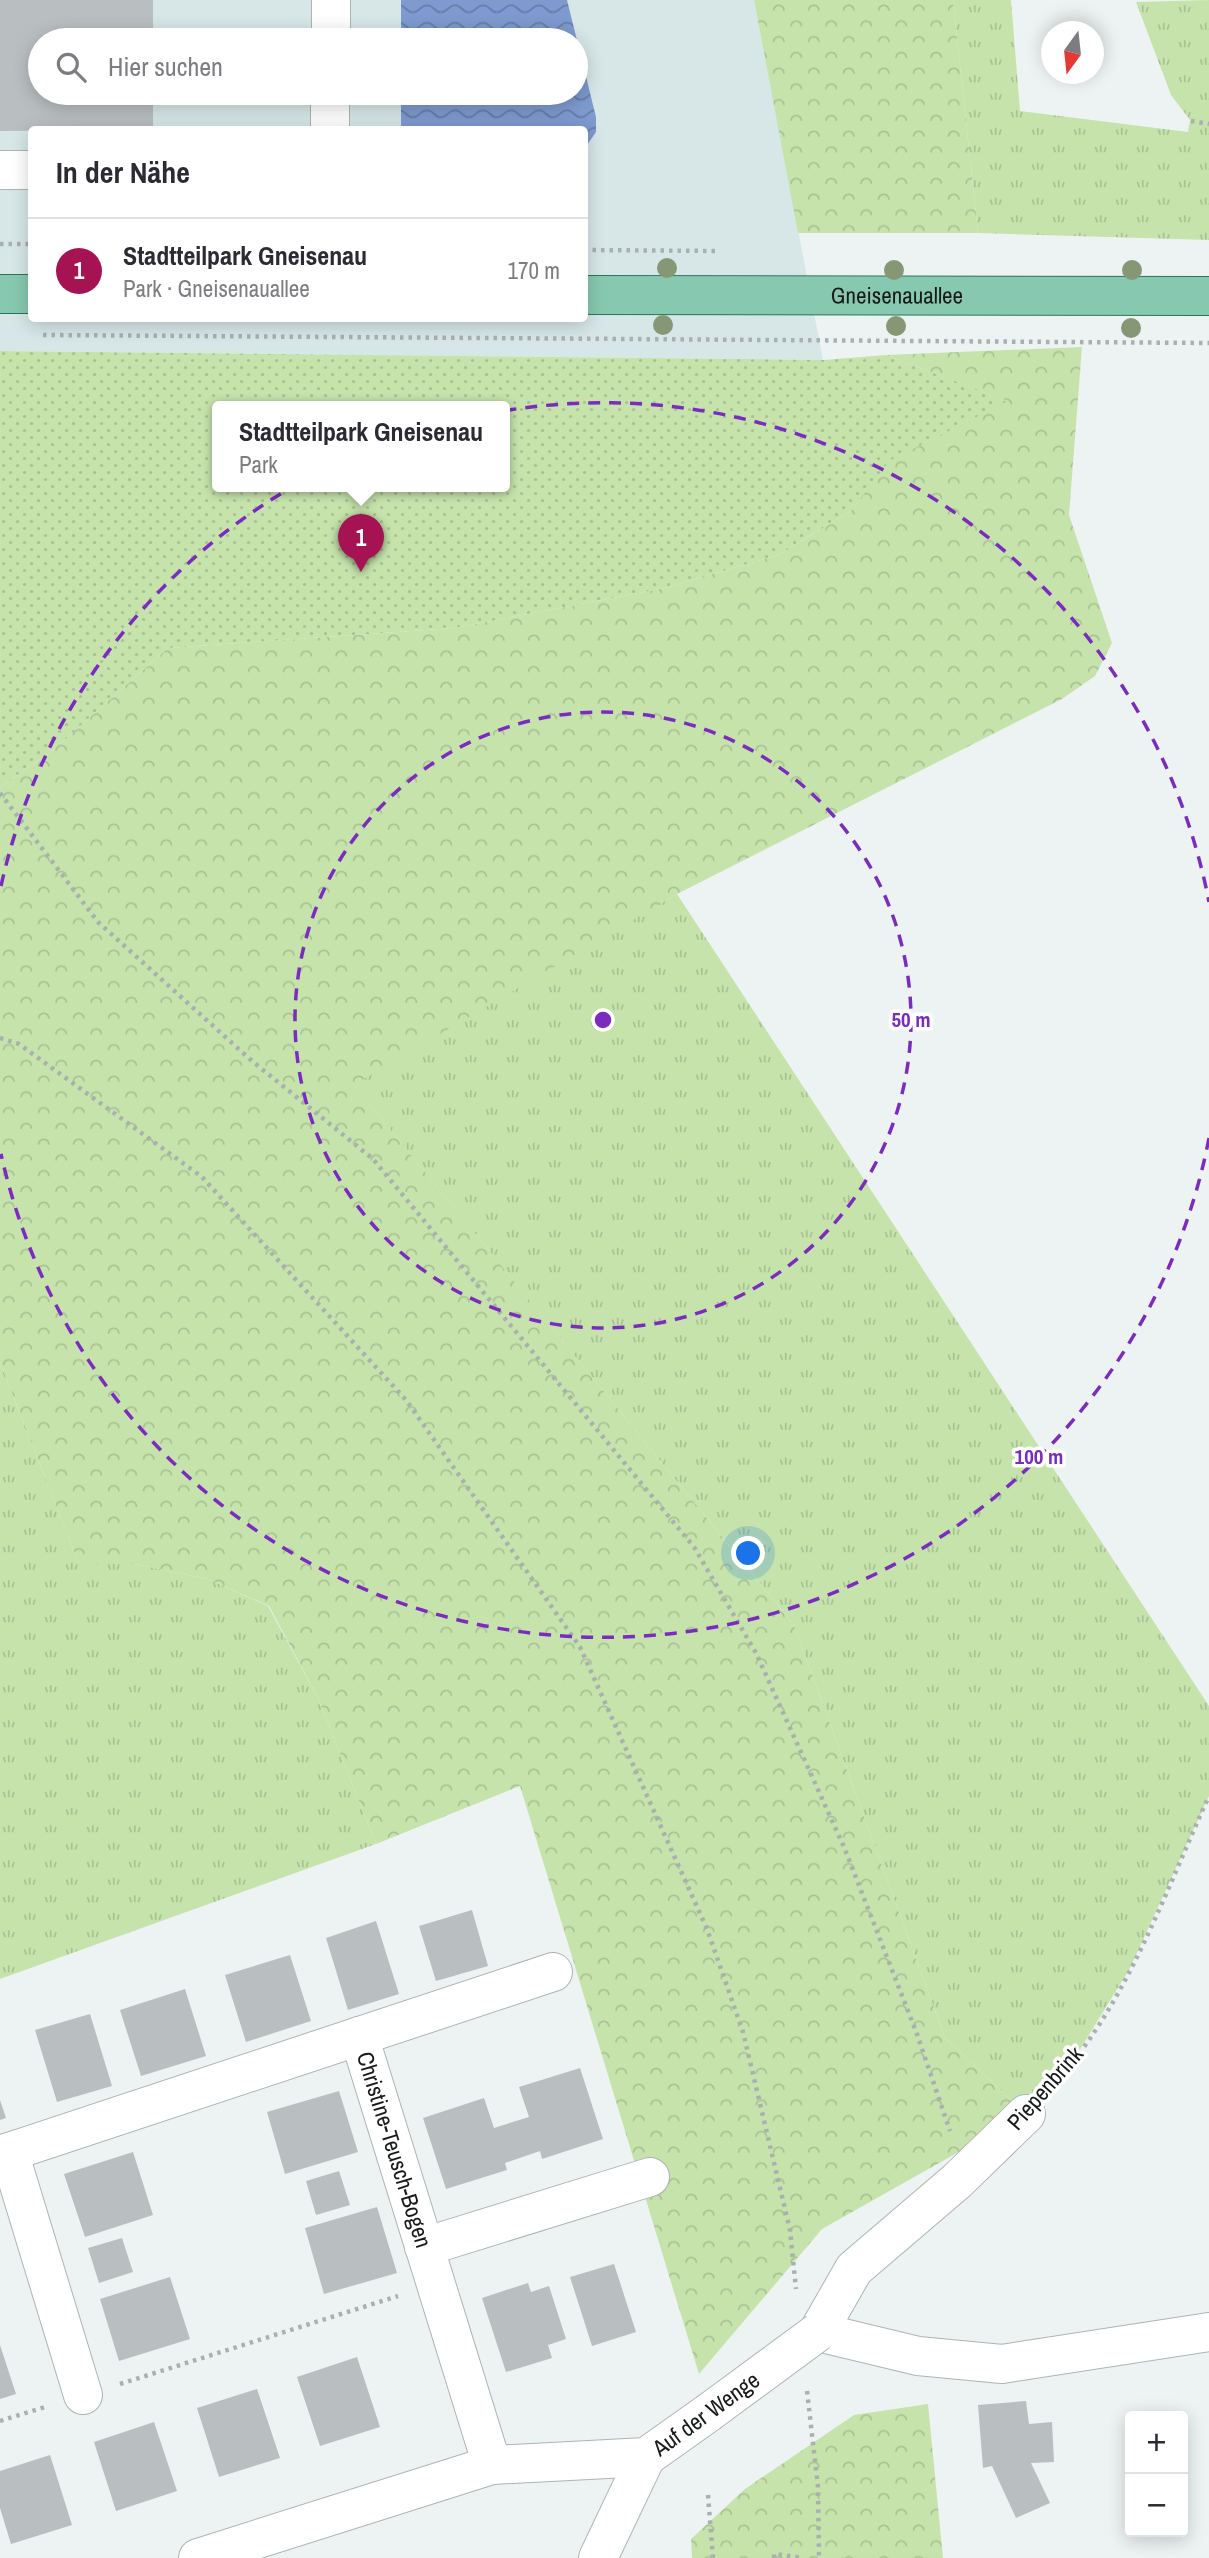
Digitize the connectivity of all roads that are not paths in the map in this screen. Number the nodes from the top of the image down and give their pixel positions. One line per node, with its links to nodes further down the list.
1 (331, 0): 2 (street)
2 (331, 28)
3 (330, 105): 4 (street)
4 (330, 126)
5 (0, 170): 6 (street)
6 (28, 170)
7 (0, 294): 8 (main road)
8 (28, 294)
9 (588, 295): 10 (main road, Gneisenauallee)
10 (1209, 296)
11 (553, 1972): 12 (street)
12 (359, 2036): 14 (street, Christine-Teusch-Bogen); 16 (street, Christine-Teusch-Bogen)
13 (1026, 2114): 17 (street, Piepenbrink)
14 (5, 2153): 19 (street)
15 (650, 2177): 16 (street)
16 (424, 2247): 21 (street, Christine-Teusch-Bogen)
17 (818, 2332): 18 (street); 20 (street, Auf der Wenge, bridge)
18 (1209, 2332)
19 (83, 2395)
20 (646, 2457): 21 (street, Auf der Wenge); 23 (street)
21 (492, 2465): 22 (street, Auf der Wenge)
22 (198, 2558)
23 (598, 2558)

